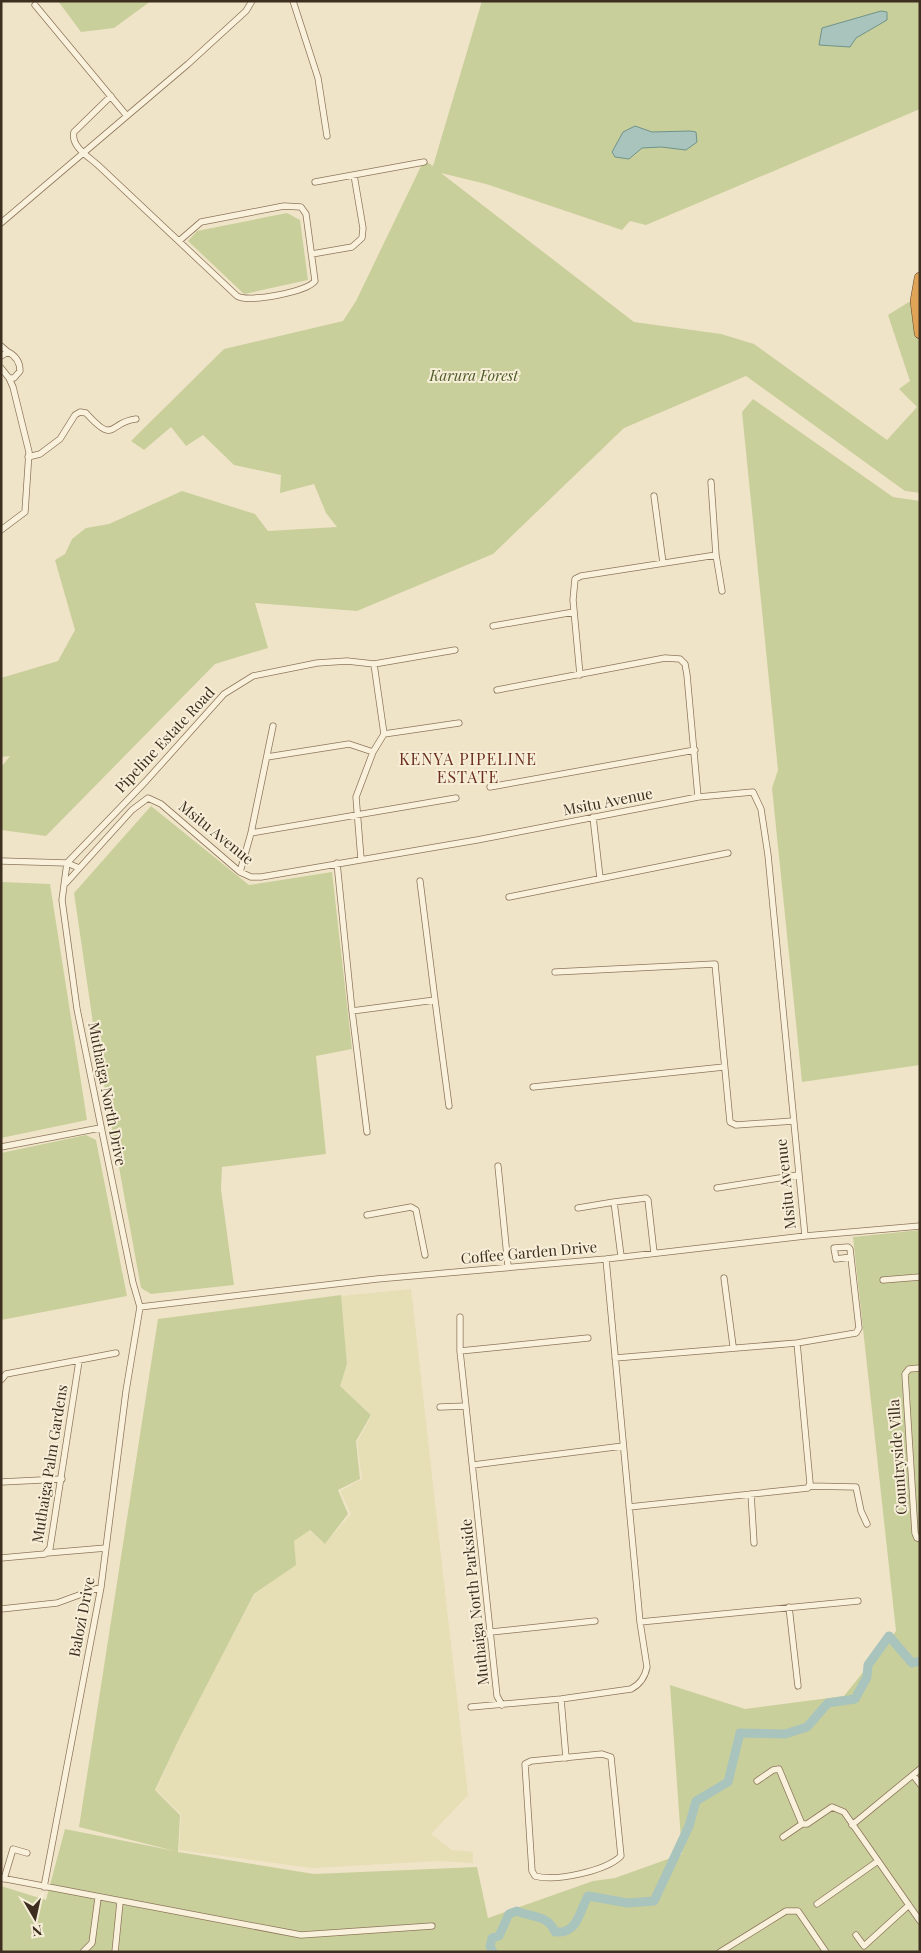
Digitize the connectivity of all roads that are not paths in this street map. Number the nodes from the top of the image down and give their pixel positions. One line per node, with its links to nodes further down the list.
1 (252, 1): 5 (street)
2 (293, 1): 6 (street)
3 (35, 5): 4 (street)
4 (111, 96): 5 (street); 7 (street)
5 (127, 116): 7 (street)
6 (328, 136)
7 (82, 153): 11 (street); 12 (street)
8 (424, 162): 9 (street)
9 (354, 175): 10 (street); 13 (street)
10 (315, 182)
11 (1, 223)
12 (179, 241): 13 (street); 13 (street)
13 (312, 254)
14 (920, 278): 15 (highway)
15 (920, 333)
16 (1, 346): 17 (street)
17 (8, 352): 18 (street); 20 (street)
18 (1, 356)
19 (1, 368): 20 (street)
20 (8, 378): 22 (street)
21 (136, 419): 22 (street)
22 (28, 457): 25 (street)
23 (710, 482): 26 (street)
24 (654, 496): 27 (street)
25 (1, 530)
26 (716, 554): 27 (street); 28 (street)
27 (664, 563): 29 (street)
28 (722, 591)
29 (574, 612): 30 (street); 33 (street)
30 (493, 626)
31 (455, 650): 32 (street, Pipeline Estate Road)
32 (374, 664): 37 (street); 50 (street, Pipeline Estate Road)
33 (580, 675): 34 (street); 38 (street)
34 (497, 690)
35 (459, 723): 37 (street)
36 (273, 726): 40 (street)
37 (384, 734): 39 (street)
38 (695, 750): 41 (street); 42 (street)
39 (373, 752): 40 (street); 44 (street)
40 (267, 757): 46 (street)
41 (490, 787)
42 (698, 797): 45 (street, Msitu Avenue); 64 (street, Msitu Avenue)
43 (456, 798): 44 (street)
44 (357, 813): 46 (street); 48 (street)
45 (593, 817): 48 (street, Msitu Avenue); 54 (street)
46 (251, 833): 53 (street)
47 (728, 853): 54 (street)
48 (362, 859): 51 (street, Msitu Avenue)
49 (1, 861): 50 (street)
50 (67, 863): 52 (street); 56 (street)
51 (337, 863): 53 (street, Msitu Avenue); 60 (street)
52 (80, 868): 53 (street, Msitu Avenue); 56 (street)
53 (240, 872)
54 (600, 878): 57 (street)
55 (420, 881): 59 (street)
56 (66, 884): 65 (street, Muthaiga North Drive)
57 (509, 897)
58 (555, 972): 61 (street)
59 (435, 1000): 60 (street); 63 (street)
60 (352, 1011): 66 (street)
61 (724, 1067): 62 (street); 64 (street)
62 (533, 1087)
63 (448, 1106)
64 (792, 1122): 69 (street, Msitu Avenue)
65 (100, 1128): 67 (street); 85 (street, Muthaiga North Drive)
66 (367, 1132)
67 (1, 1148)
68 (498, 1166): 81 (street)
69 (798, 1175): 70 (street); 75 (street, Msitu Avenue)
70 (717, 1188)
71 (614, 1202): 72 (street); 76 (street); 78 (street)
72 (578, 1208)
73 (367, 1214): 77 (street)
74 (920, 1226): 75 (street, Coffee Garden Drive)
75 (804, 1236): 76 (street, Coffee Garden Drive)
76 (654, 1253): 78 (street, Coffee Garden Drive)
77 (425, 1255)
78 (622, 1256): 80 (street, Coffee Garden Drive)
79 (851, 1257): 88 (street)
80 (606, 1259): 81 (street, Coffee Garden Drive); 92 (street, Muthaiga North Parkside)
81 (508, 1266): 85 (street, Coffee Garden Drive)
82 (920, 1276): 84 (street)
83 (724, 1278): 89 (street)
84 (883, 1280)
85 (140, 1308): 108 (street, Balozi Drive)
86 (460, 1316): 90 (street, Muthaiga North Parkside)
87 (588, 1338): 90 (street)
88 (797, 1343): 89 (street); 102 (street)
89 (733, 1346): 92 (street)
90 (460, 1352): 96 (street, Muthaiga North Parkside)
91 (116, 1353): 93 (street, Muthaiga Palm Gardens)
92 (615, 1358): 98 (street, Muthaiga North Parkside)
93 (78, 1362): 95 (street, Muthaiga Palm Gardens); 100 (street, Muthaiga Palm Gardens)
94 (920, 1368): 106 (street, Countryside Villa)
95 (1, 1380)
96 (466, 1406): 97 (street); 99 (street, Muthaiga North Parkside)
97 (440, 1407)
98 (623, 1446): 99 (street); 104 (street, Muthaiga North Parkside)
99 (473, 1465): 117 (street, Muthaiga North Parkside)
100 (62, 1479): 101 (street); 109 (street, Muthaiga Palm Gardens)
101 (1, 1482)
102 (809, 1487): 103 (street); 105 (street)
103 (751, 1494): 104 (street); 107 (street)
104 (629, 1507): 116 (street, Muthaiga North Parkside)
105 (867, 1524)
106 (920, 1539)
107 (754, 1543)
108 (106, 1548): 109 (street); 111 (street, Balozi Drive)
109 (46, 1553): 110 (street, Muthaiga Palm Gardens)
110 (1, 1558)
111 (102, 1587): 114 (street); 133 (street, Balozi Drive)
112 (858, 1601): 113 (street)
113 (789, 1607): 116 (street); 118 (street)
114 (1, 1609)
115 (595, 1621): 117 (street)
116 (640, 1622): 119 (street, Muthaiga North Parkside)
117 (491, 1632): 120 (street, Muthaiga North Parkside)
118 (798, 1686)
119 (561, 1699): 120 (street, Muthaiga North Parkside); 122 (street)
120 (502, 1705): 121 (street)
121 (471, 1707)
122 (566, 1758): 122 (street)
123 (920, 1769): 124 (street)
124 (914, 1775): 126 (street); 128 (street)
125 (757, 1781): 127 (street)
126 (920, 1784)
127 (802, 1824): 128 (street); 129 (street)
128 (852, 1825): 131 (street)
129 (784, 1837)
130 (27, 1853): 132 (street)
131 (878, 1861): 136 (street); 137 (street)
132 (3, 1879): 133 (street)
133 (44, 1887): 134 (street)
134 (98, 1898): 135 (street); 141 (street)
135 (120, 1902): 139 (street); 142 (street)
136 (817, 1904)
137 (909, 1905): 138 (street); 140 (street)
138 (920, 1921)
139 (432, 1926)
140 (856, 1935)
141 (83, 1952)
142 (115, 1952)
143 (720, 1952): 144 (street)
144 (826, 1952)

